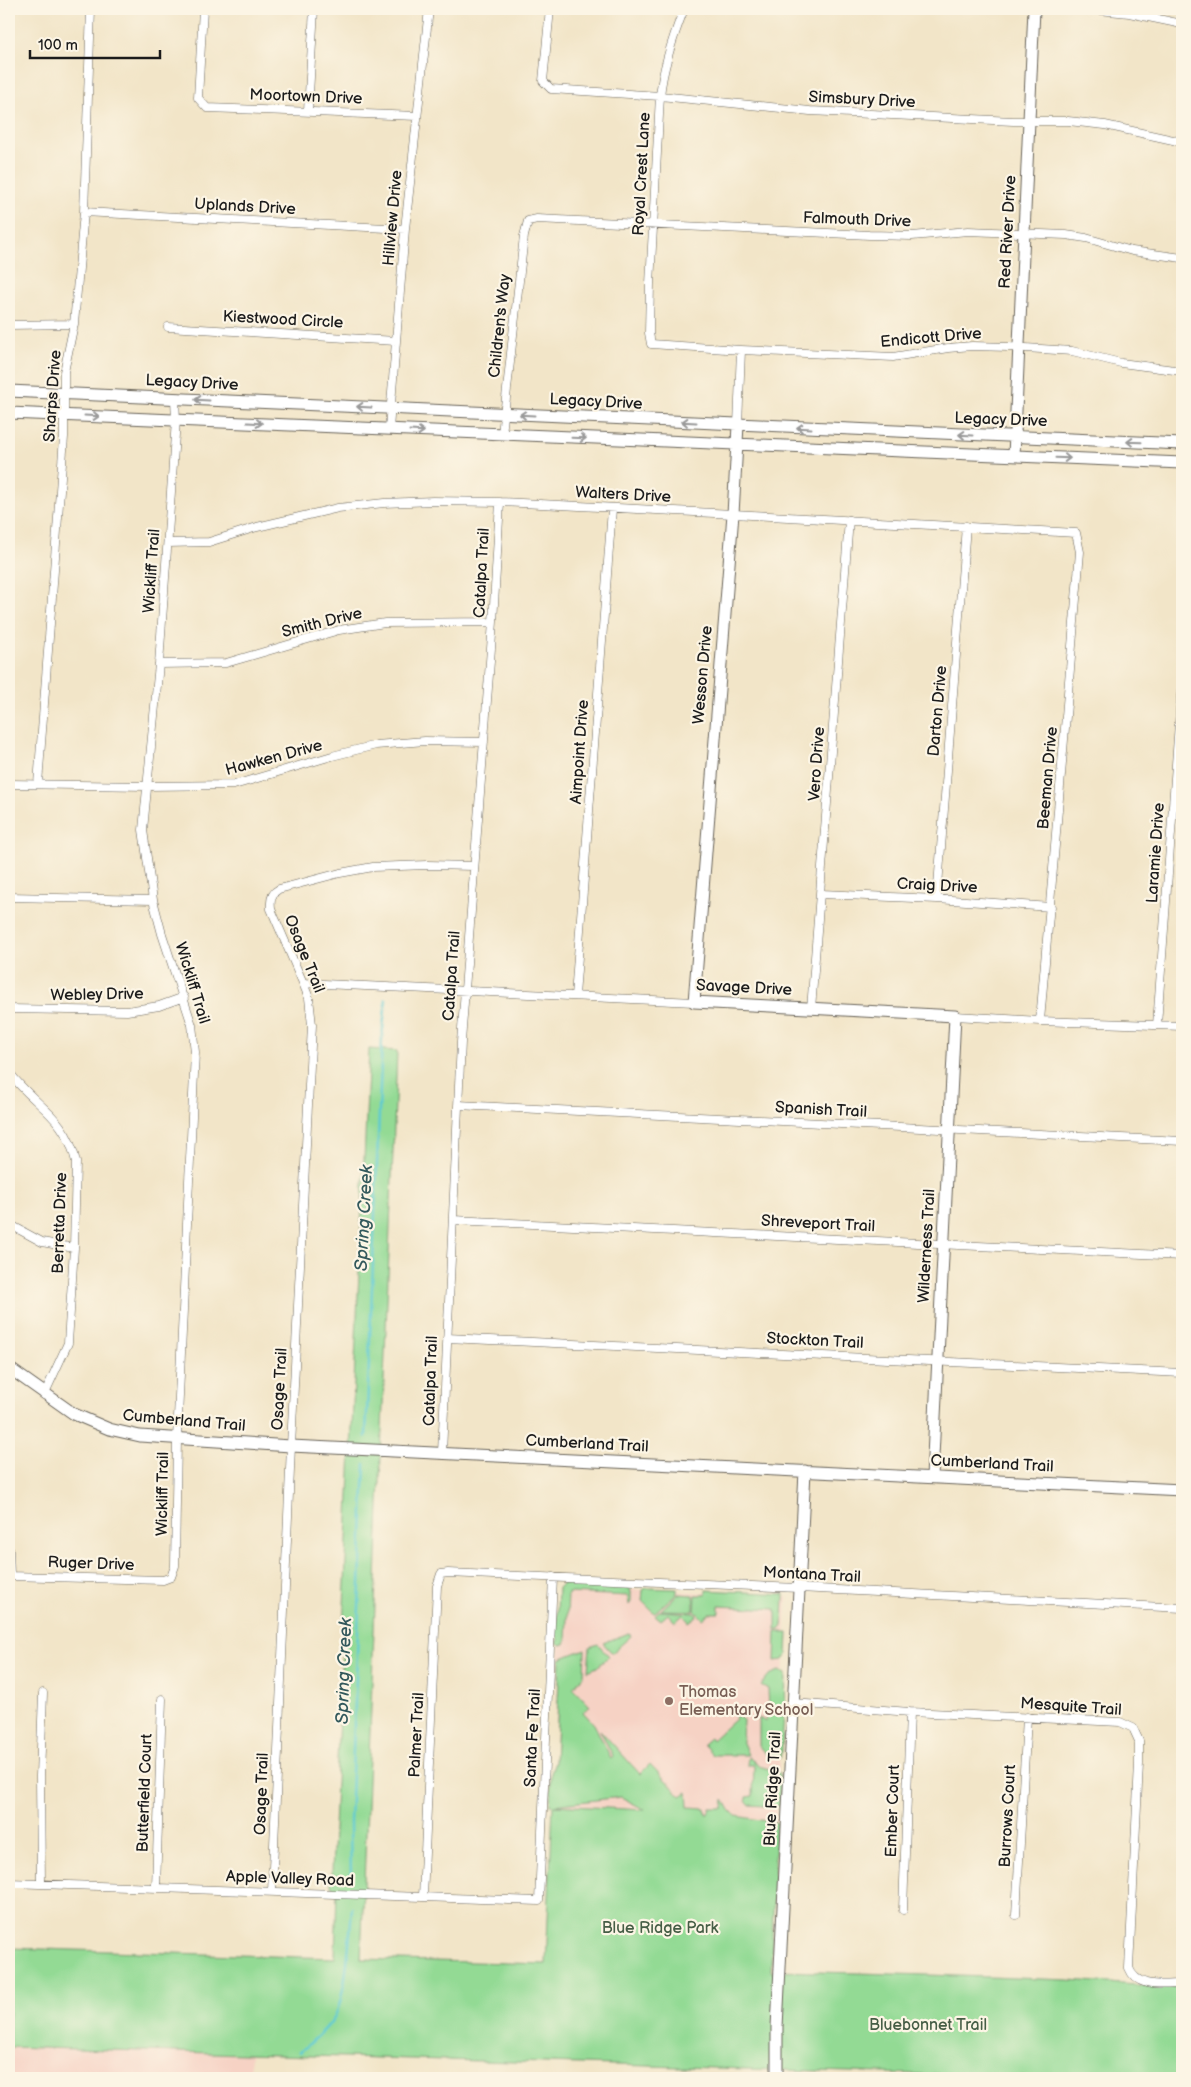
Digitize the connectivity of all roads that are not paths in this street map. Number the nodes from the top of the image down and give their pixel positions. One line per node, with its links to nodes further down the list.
1 (91, 9): 15 (street, Sharps Drive)
2 (203, 9): 11 (street, Moortown Drive)
3 (314, 9): 11 (street)
4 (429, 9): 12 (street, Hillview Drive)
5 (550, 9): 10 (street, Simsbury Drive)
6 (684, 9): 10 (street, Royal Crest Lane)
7 (1034, 9): 13 (street, Red River Drive)
8 (1088, 9): 9 (street)
9 (1182, 24)
10 (660, 96): 13 (street, Simsbury Drive); 17 (street, Royal Crest Lane)
11 (308, 111): 12 (street, Moortown Drive)
12 (417, 116): 18 (street, Hillview Drive)
13 (1029, 121): 14 (street, Simsbury Drive); 19 (street, Red River Drive)
14 (1182, 142)
15 (84, 212): 18 (street, Uplands Drive); 21 (street, Sharps Drive)
16 (528, 221): 17 (street, Falmouth Drive); 34 (street, Children's Way)
17 (654, 225): 19 (street, Falmouth Drive); 25 (street, Royal Crest Lane)
18 (405, 229): 24 (street, Hillview Drive)
19 (1024, 234): 20 (street, Falmouth Drive); 26 (street, Red River Drive)
20 (1182, 258)
21 (74, 324): 22 (street); 30 (street, Sharps Drive)
22 (9, 325)
23 (168, 327): 24 (street, Kiestwood Circle)
24 (396, 341): 32 (street, Hillview Drive)
25 (651, 344): 27 (street, Endicott Drive)
26 (1018, 348): 27 (street, Endicott Drive); 28 (street, Endicott Drive); 40 (street, Red River Drive)
27 (741, 350): 37 (street, Wesson Drive)
28 (1182, 371)
29 (9, 391): 30 (street, Legacy Drive)
30 (65, 394): 31 (street, Legacy Drive); 35 (street, Sharps Drive)
31 (175, 399): 32 (street, Legacy Drive, one-way to 31); 36 (street, Wickliff Trail)
32 (392, 409): 34 (street, Legacy Drive); 38 (street, Hillview Drive)
33 (9, 413): 35 (street)
34 (504, 414): 37 (street, Legacy Drive, one-way to 34); 39 (street, Children's Way)
35 (64, 415): 36 (street, one-way to 36); 57 (street, Sharps Drive)
36 (176, 420): 38 (street, one-way to 38); 51 (street, Wickliff Trail)
37 (738, 424): 40 (street, Legacy Drive, one-way to 37); 42 (street, Wesson Drive)
38 (390, 430): 39 (street, one-way to 39)
39 (502, 434): 42 (street, one-way to 42)
40 (1015, 437): 41 (street, Legacy Drive, one-way to 40); 43 (street, Red River Drive)
41 (1182, 444)
42 (736, 445): 43 (street); 47 (street, Wesson Drive)
43 (1014, 456): 44 (street, one-way to 44)
44 (1182, 463)
45 (500, 502): 46 (street, Walters Drive); 51 (street, Walters Drive); 52 (street, Catalpa Trail)
46 (612, 509): 47 (street, Walters Drive); 67 (street, Aimpoint Drive)
47 (733, 514): 48 (street, Walters Drive); 69 (street, Wesson Drive)
48 (849, 520): 49 (street, Walters Drive); 60 (street, Vero Drive)
49 (966, 526): 50 (street, Walters Drive); 62 (street, Darton Drive)
50 (1078, 537): 64 (street, Beeman Drive)
51 (168, 543): 53 (street, Wickliff Trail)
52 (493, 622): 53 (street, Smith Drive); 55 (street, Catalpa Trail)
53 (159, 664): 58 (street, Wickliff Trail)
54 (1182, 682): 74 (street, Laramie Drive)
55 (484, 742): 58 (street, Hawken Drive); 59 (street, Catalpa Trail)
56 (9, 784): 57 (street, Hawken Drive)
57 (38, 784): 58 (street, Hawken Drive)
58 (147, 786): 63 (street, Wickliff Trail)
59 (474, 866): 65 (street, Osage Trail); 66 (street, Catalpa Trail)
60 (821, 894): 62 (street, Craig Drive); 70 (street, Vero Drive)
61 (9, 897): 63 (street)
62 (937, 899): 64 (street, Craig Drive)
63 (153, 900): 68 (street, Wickliff Trail)
64 (1051, 907): 73 (street, Beeman Drive)
65 (303, 982): 66 (street, Savage Drive); 91 (street, Osage Trail)
66 (464, 991): 67 (street, Savage Drive); 77 (street, Catalpa Trail)
67 (575, 996): 69 (street, Savage Drive)
68 (184, 997): 71 (street, Webley Drive); 90 (street, Wickliff Trail)
69 (694, 1002): 70 (street, Savage Drive)
70 (811, 1008): 72 (street, Savage Drive)
71 (9, 1009)
72 (955, 1016): 73 (street, Savage Drive); 78 (street, Wilderness Trail)
73 (1040, 1022): 74 (street, Savage Drive)
74 (1157, 1025): 75 (street, Savage Drive)
75 (1182, 1026)
76 (9, 1072): 83 (street, Berretta Drive)
77 (458, 1105): 78 (street, Spanish Trail); 80 (street, Catalpa Trail)
78 (949, 1130): 79 (street, Spanish Trail); 82 (street, Wilderness Trail)
79 (1182, 1141)
80 (453, 1220): 82 (street, Shreveport Trail); 85 (street, Catalpa Trail)
81 (9, 1224): 83 (street)
82 (943, 1244): 84 (street, Shreveport Trail); 86 (street, Wilderness Trail)
83 (74, 1248): 89 (street, Berretta Drive)
84 (1182, 1256)
85 (447, 1338): 86 (street, Stockton Trail); 92 (street, Catalpa Trail)
86 (938, 1360): 88 (street, Stockton Trail); 94 (street, Wilderness Trail)
87 (9, 1368): 89 (street, Cumberland Trail)
88 (1182, 1373)
89 (44, 1395): 90 (street, Cumberland Trail)
90 (177, 1439): 91 (street, Cumberland Trail); 99 (street, Wickliff Trail)
91 (291, 1446): 92 (street, Cumberland Trail); 111 (street, Osage Trail)
92 (442, 1453): 93 (street, Cumberland Trail)
93 (805, 1471): 94 (street, Cumberland Trail); 101 (street, Blue Ridge Trail)
94 (932, 1477): 95 (street, Cumberland Trail)
95 (1182, 1490)
96 (9, 1549): 98 (street)
97 (441, 1574): 100 (street, Montana Trail); 112 (street, Palmer Trail)
98 (10, 1576): 99 (street, Ruger Drive)
99 (171, 1577)
100 (553, 1577): 101 (street, Montana Trail); 113 (street, Santa Fe Trail)
101 (799, 1588): 102 (street, Montana Trail); 105 (street, Blue Ridge Trail)
102 (1182, 1608)
103 (43, 1693): 109 (street)
104 (162, 1699): 110 (street, Butterfield Court)
105 (793, 1703): 106 (street, Mesquite Trail); 117 (street, Blue Ridge Trail)
106 (910, 1712): 107 (street, Mesquite Trail); 114 (street, Ember Court)
107 (1026, 1717): 115 (street, Burrows Court); 116 (street, Mesquite Trail)
108 (9, 1883): 109 (street, Apple Valley Road)
109 (41, 1884): 110 (street, Apple Valley Road)
110 (156, 1888): 111 (street, Apple Valley Road)
111 (272, 1892): 112 (street, Apple Valley Road)
112 (423, 1897): 113 (street, Apple Valley Road)
113 (539, 1901)
114 (903, 1910)
115 (1016, 1915)
116 (1182, 1984)
117 (777, 2078)

